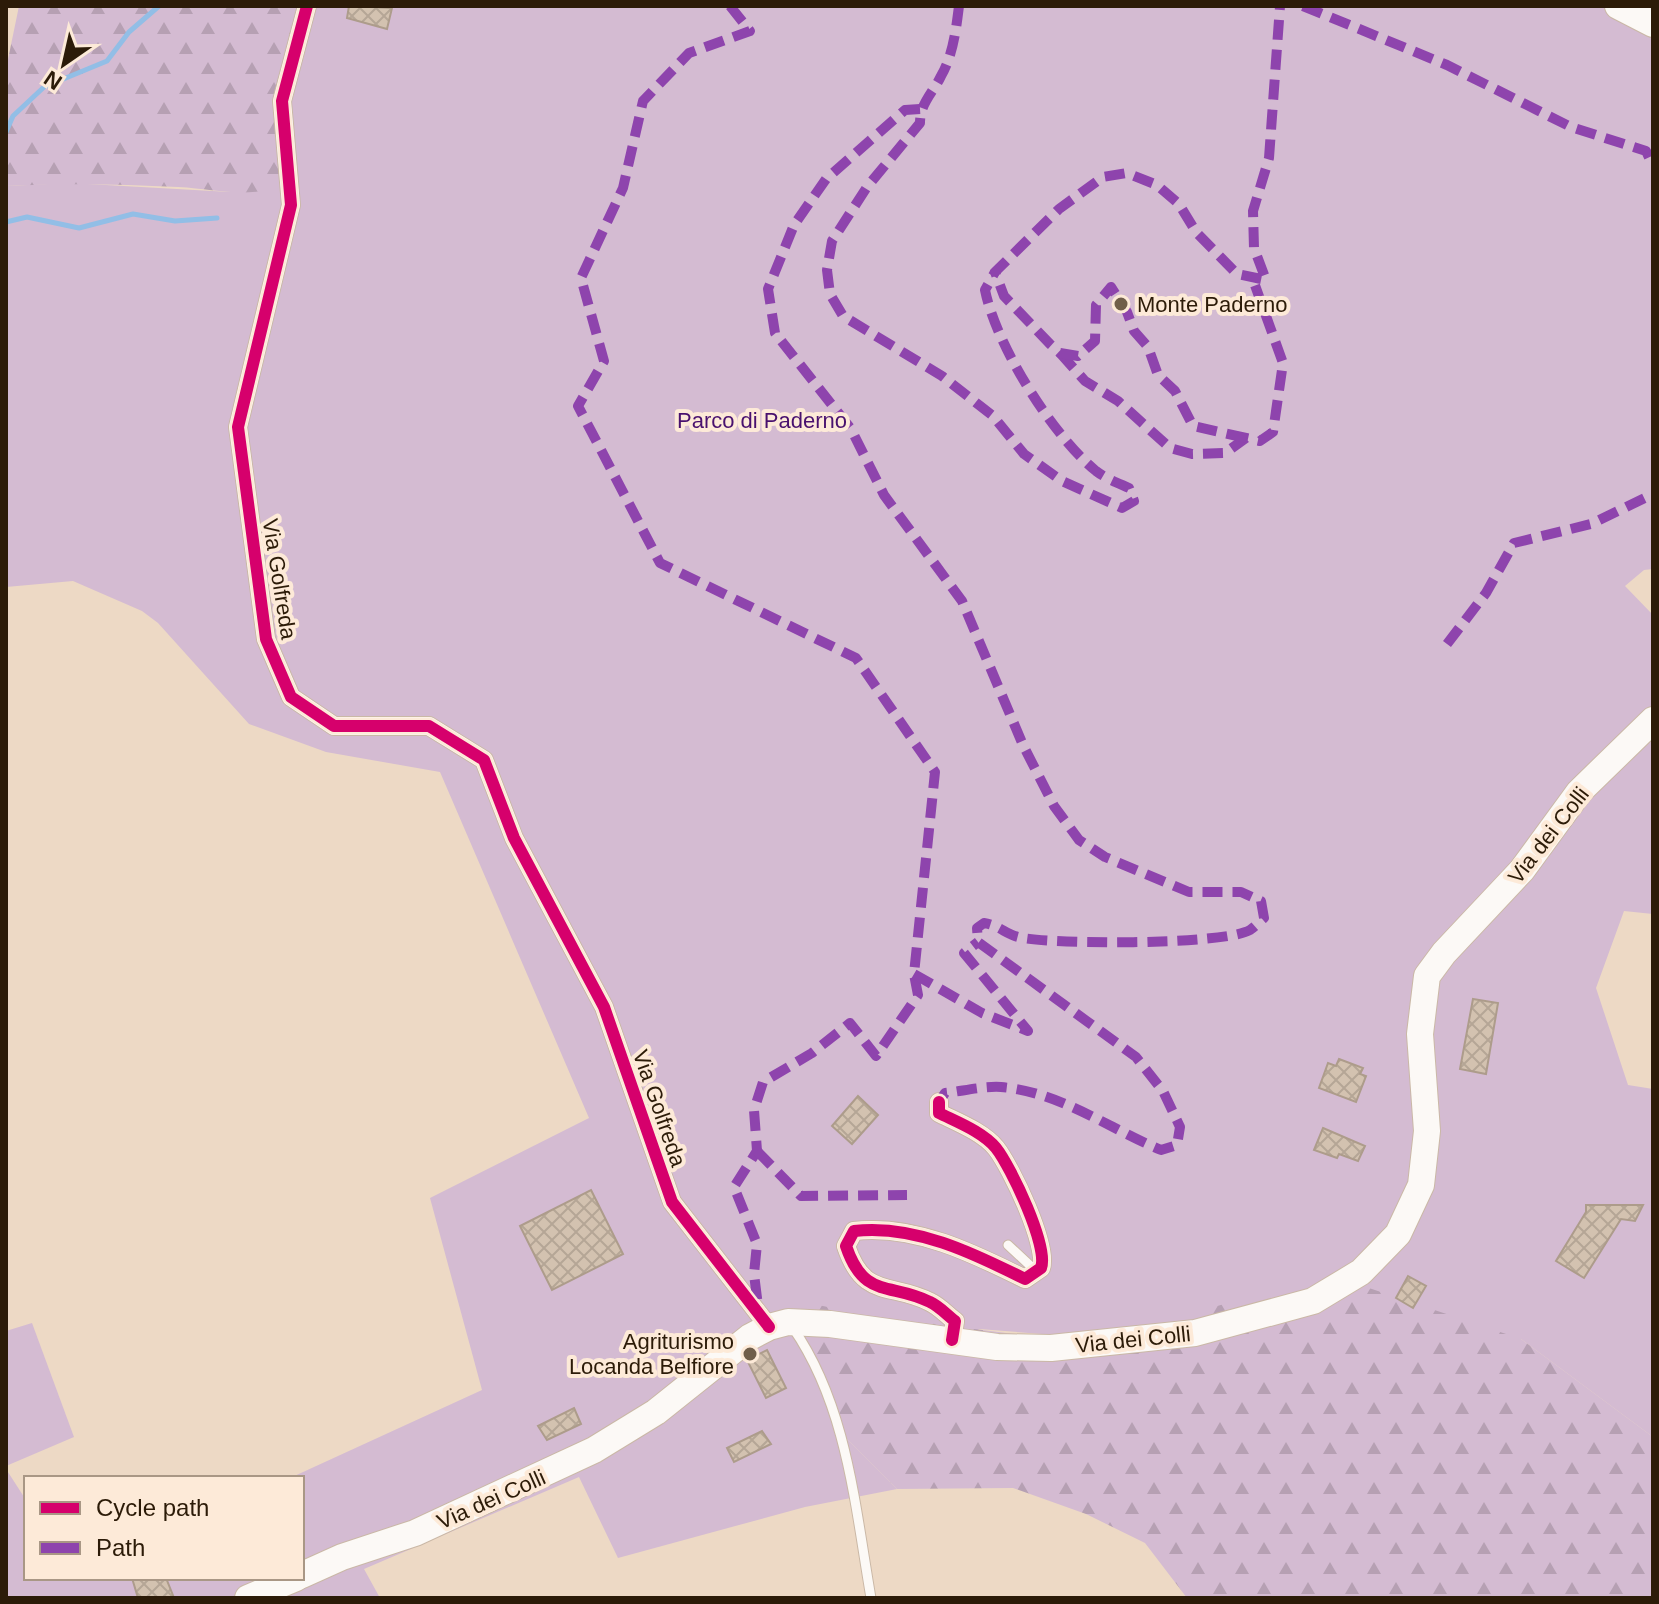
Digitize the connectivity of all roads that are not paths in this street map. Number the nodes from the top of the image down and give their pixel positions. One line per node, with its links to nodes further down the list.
1 (307, 6): 8 (street, Via Golfreda)
2 (1618, 6): 3 (main road)
3 (1653, 24)
4 (1653, 720): 9 (main road, Via dei Colli)
5 (939, 1102): 7 (street)
6 (1008, 1245): 7 (lane)
7 (1037, 1272): 9 (street)
8 (778, 1324): 9 (main road, Via dei Colli); 10 (main road, Via dei Colli); 13 (lane)
9 (952, 1340)
10 (304, 1574)
11 (291, 1580): 12 (main road)
12 (248, 1598)
13 (871, 1598)

